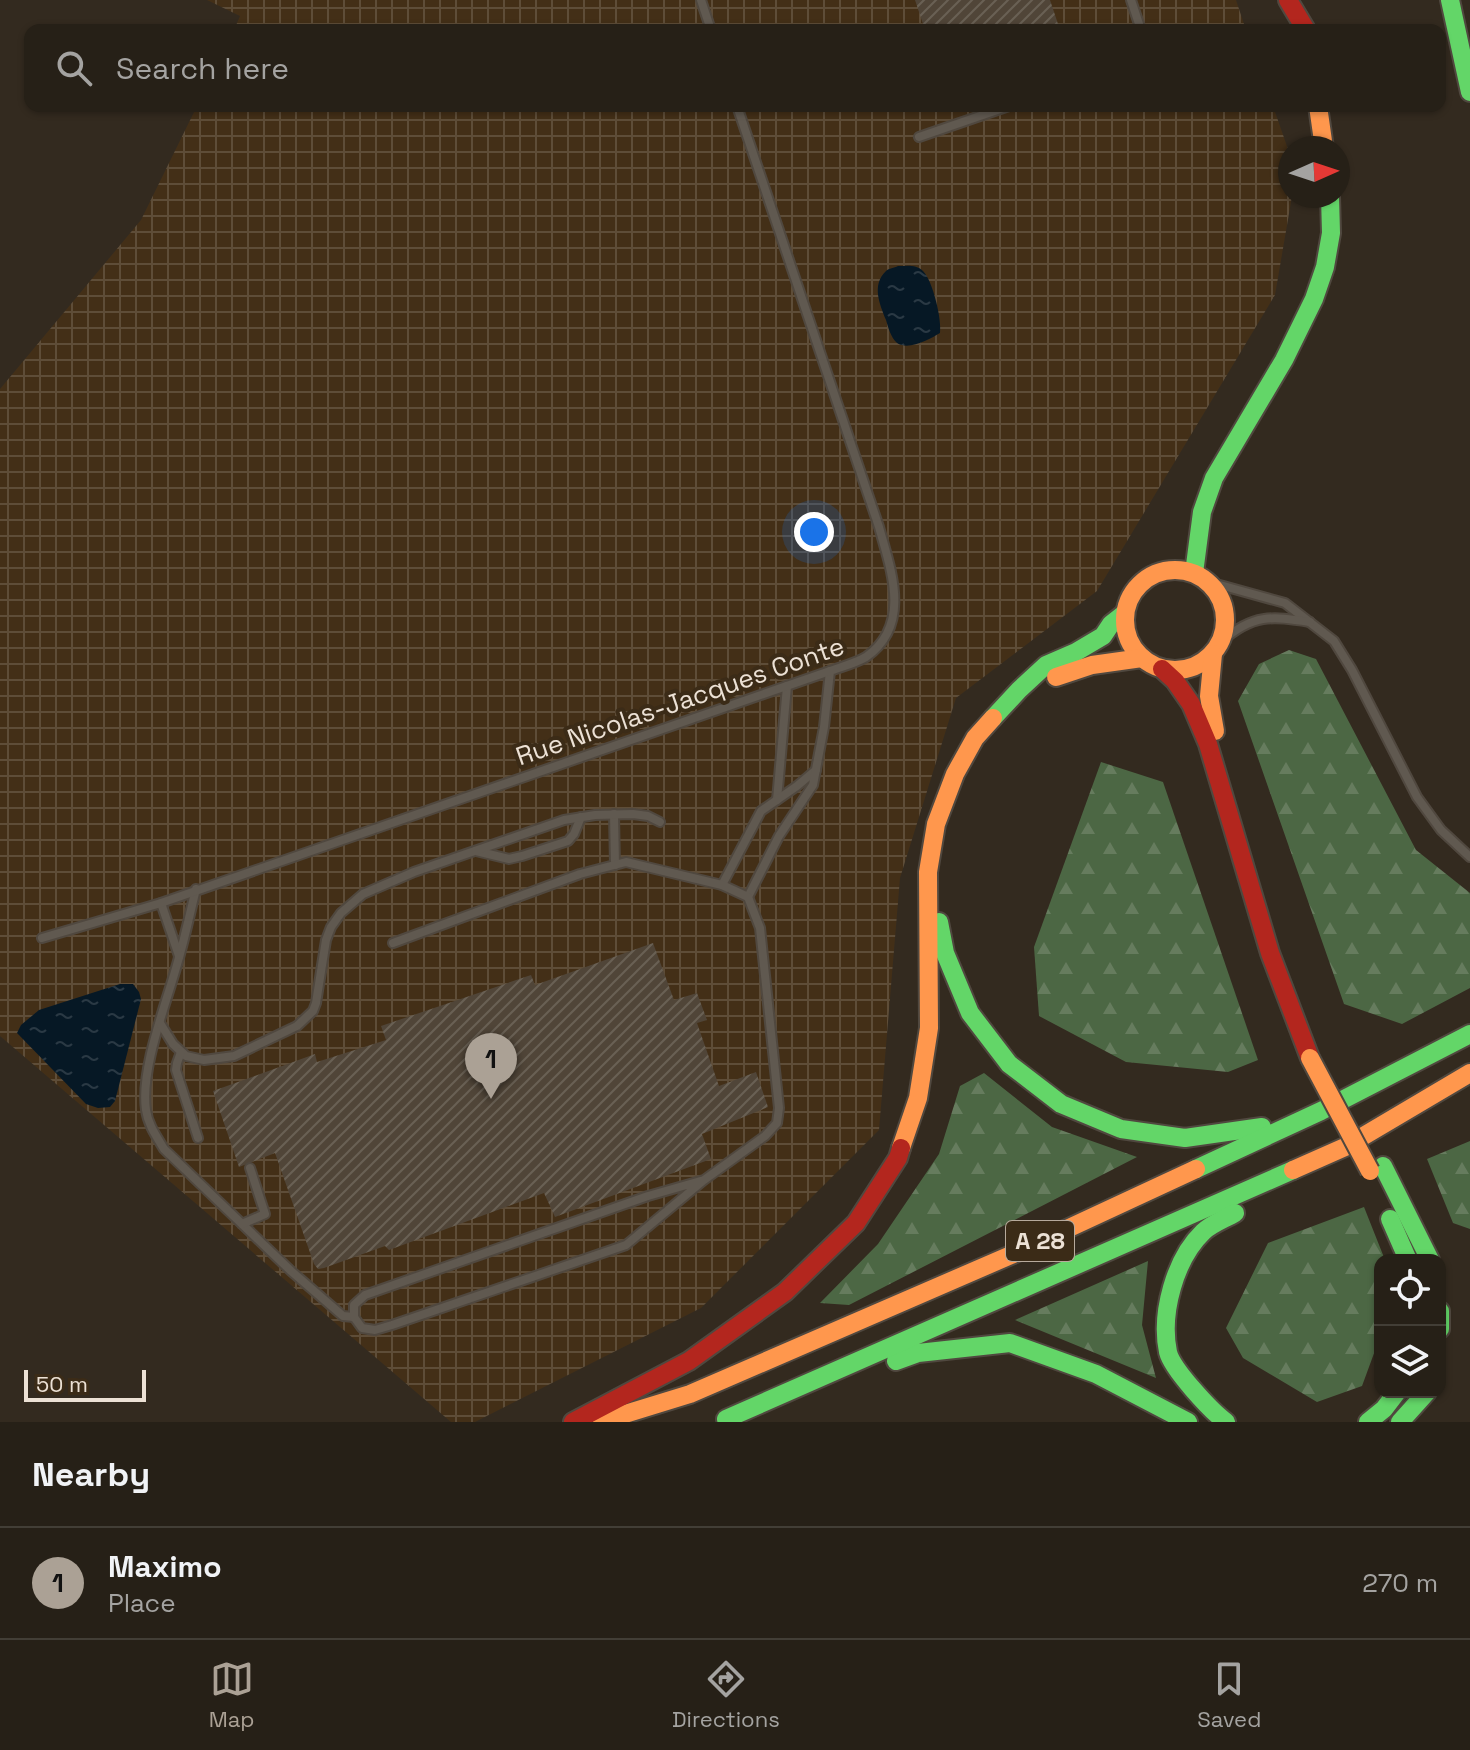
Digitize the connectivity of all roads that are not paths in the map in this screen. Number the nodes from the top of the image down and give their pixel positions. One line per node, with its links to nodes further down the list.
1 (701, 0): 6 (lane)
2 (1131, 0): 7 (lane)
3 (1288, 0): 8 (highway)
4 (1306, 0): 9 (highway)
5 (1450, 0): 10 (highway)
6 (709, 24)
7 (1139, 24)
8 (1303, 24)
9 (1307, 24)
10 (1470, 92)
11 (739, 112): 25 (lane, Rue Nicolas-Jacques Conte)
12 (992, 112): 15 (lane)
13 (1319, 112): 14 (highway)
14 (1322, 136)
15 (919, 137)
16 (1330, 208): 17 (highway)
17 (1270, 382): 18 (highway); 19 (highway)
18 (1183, 532)
19 (1202, 578): 20 (highway); 21 (lane); 22 (highway)
20 (1125, 613): 23 (highway); 61 (highway)
21 (1311, 622): 22 (lane); 33 (lane)
22 (1217, 648): 24 (highway); 44 (highway)
23 (1142, 658): 24 (highway); 48 (highway)
24 (1162, 669): 52 (highway, bridge)
25 (830, 671): 26 (lane, Rue Nicolas-Jacques Conte); 27 (lane)
26 (787, 686): 28 (lane); 36 (lane, Rue Nicolas-Jacques Conte)
27 (816, 770): 28 (lane); 37 (lane)
28 (777, 800): 35 (lane)
29 (614, 814): 30 (lane); 31 (lane); 34 (lane)
30 (581, 817): 32 (lane); 32 (lane)
31 (660, 822)
32 (475, 850): 45 (lane)
33 (1470, 857)
34 (615, 865): 35 (lane); 40 (lane)
35 (722, 885): 37 (lane)
36 (196, 889): 38 (lane, Rue Nicolas-Jacques Conte); 41 (lane)
37 (748, 897): 53 (lane)
38 (161, 903): 39 (lane, Rue Nicolas-Jacques Conte); 41 (lane)
39 (42, 938)
40 (393, 943)
41 (180, 957): 42 (lane)
42 (160, 1023): 45 (lane); 54 (lane)
43 (1470, 1034): 48 (highway, A 28)
44 (1322, 1039)
45 (181, 1052): 49 (lane)
46 (1334, 1067): 52 (highway)
47 (1470, 1073): 50 (highway, A 28)
48 (1321, 1111): 62 (highway, A 28)
49 (198, 1138)
50 (1345, 1147): 60 (highway, A 28); 64 (highway)
51 (250, 1168): 54 (lane)
52 (1376, 1168): 55 (highway); 56 (highway)
53 (704, 1180): 57 (lane); 57 (lane)
54 (242, 1224): 57 (lane)
55 (1406, 1254)
56 (1426, 1254)
57 (354, 1317)
58 (1392, 1398): 65 (highway)
59 (1422, 1398): 66 (highway)
60 (722, 1421): 63 (highway)
61 (573, 1422)
62 (600, 1422)
63 (1188, 1422)
64 (1226, 1422)
65 (1368, 1422)
66 (1400, 1422)

